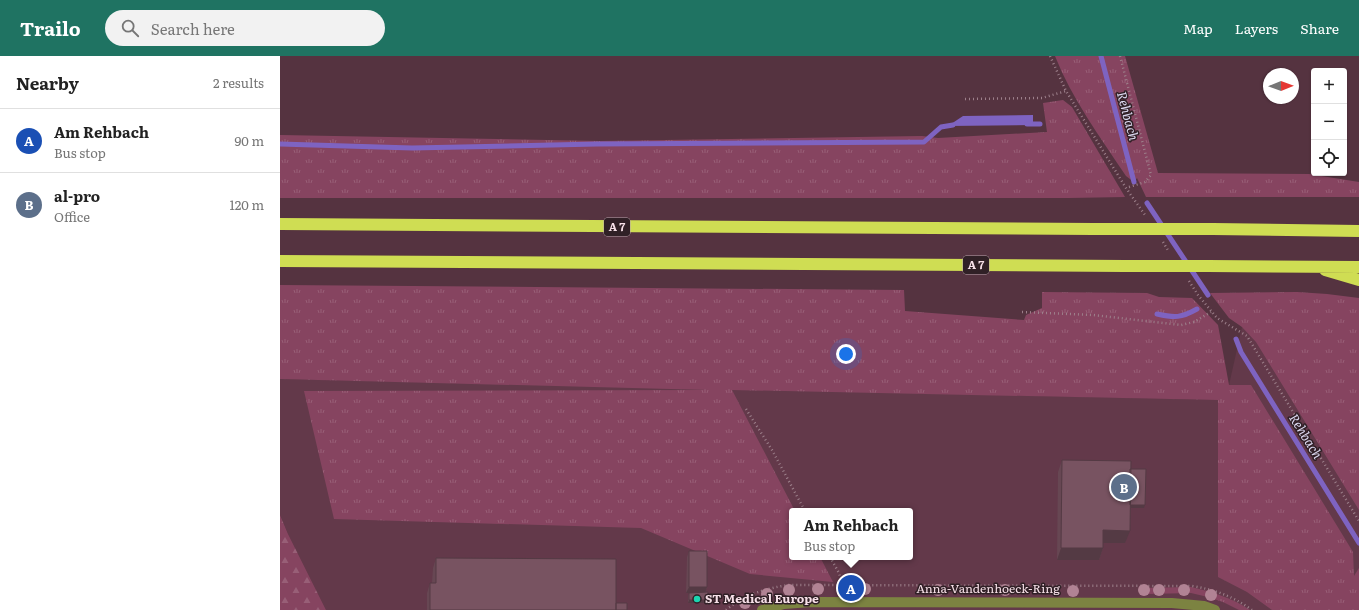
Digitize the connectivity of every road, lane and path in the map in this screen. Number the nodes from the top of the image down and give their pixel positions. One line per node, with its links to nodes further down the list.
1 (1050, 56): 3 (path)
2 (1120, 56): 5 (path)
3 (1066, 92): 4 (path); 5 (path)
4 (964, 99)
5 (1126, 188): 6 (path)
6 (1147, 218)
7 (280, 224): 8 (highway, A 7, bridge)
8 (1359, 231)
9 (1160, 237): 10 (path)
10 (1172, 256)
11 (280, 261): 12 (highway, A 7, bridge)
12 (1313, 266): 13 (highway, A 7); 15 (highway)
13 (1359, 267)
14 (1185, 276): 17 (path)
15 (1359, 280)
16 (1022, 312): 17 (path)
17 (1212, 312): 20 (path)
18 (746, 409): 19 (path)
19 (803, 508)
20 (1359, 521)
21 (832, 560): 22 (path)
22 (842, 585): 23 (path); 24 (path); 25 (path)
23 (1131, 586)
24 (845, 602): 26 (street, Anna-Vandenhoeck-Ring); 27 (street, Anna-Vandenhoeck-Ring)
25 (726, 610)
26 (762, 610)
27 (1215, 610)

